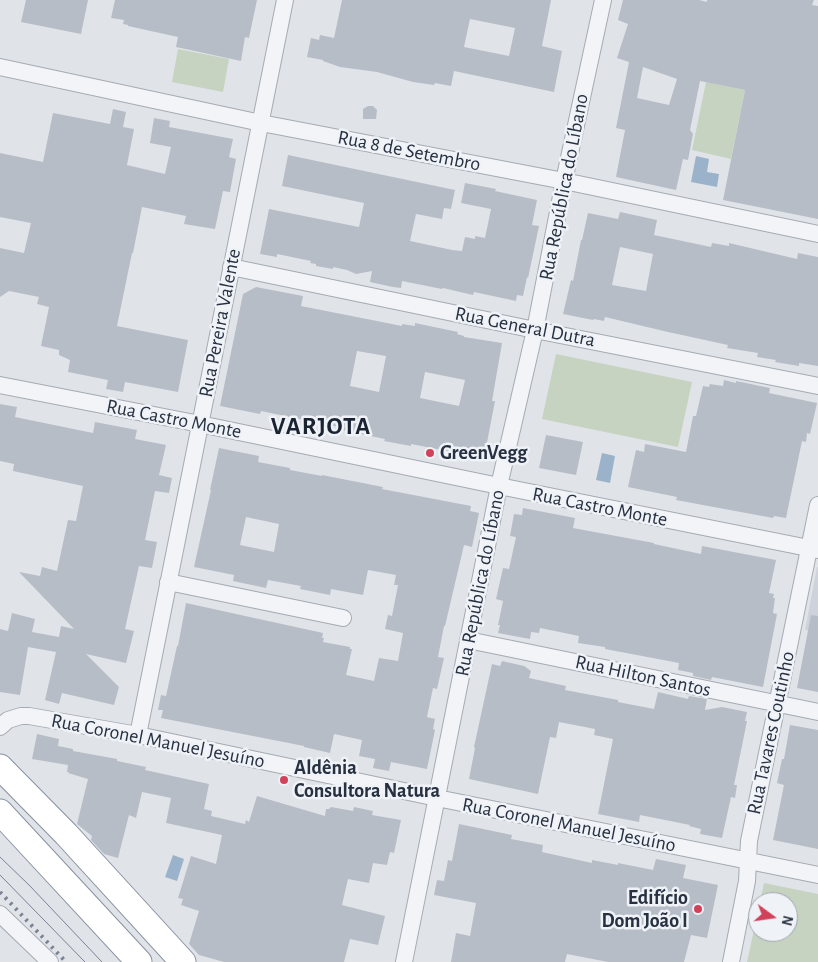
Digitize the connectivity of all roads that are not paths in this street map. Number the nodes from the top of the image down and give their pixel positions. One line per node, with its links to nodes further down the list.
1 (285, 0): 4 (street, Rua Pereira Valente)
2 (603, 0): 5 (street, Rua República do Líbano)
3 (0, 67): 4 (street, Rua 8 de Setembro)
4 (261, 123): 5 (street, Rua 8 de Setembro); 7 (street, Rua Pereira Valente)
5 (564, 180): 6 (street, Rua 8 de Setembro); 8 (street, Rua República do Líbano)
6 (818, 234)
7 (231, 267): 8 (street, Rua General Dutra); 11 (street, Rua Pereira Valente)
8 (535, 330): 10 (street, Rua General Dutra); 12 (street, Rua República do Líbano)
9 (0, 385): 11 (street, Rua Castro Monte)
10 (818, 386)
11 (200, 424): 12 (street, Rua Castro Monte); 15 (street, Rua Pereira Valente)
12 (498, 486): 14 (street, Rua Castro Monte); 17 (street, Rua República do Líbano)
13 (818, 505): 14 (street, Rua Tavares Coutinho)
14 (814, 549): 18 (street, Rua Tavares Coutinho)
15 (168, 582): 16 (street); 21 (street, Rua Pereira Valente)
16 (343, 618)
17 (468, 640): 18 (street, Rua Hilton Santos); 23 (street, Rua República do Líbano)
18 (777, 704): 19 (street, Rua Hilton Santos); 27 (street, Rua Tavares Coutinho)
19 (818, 712)
20 (0, 727): 21 (street, Rua Coronel Manuel Jesuíno)
21 (138, 735): 23 (street, Rua Coronel Manuel Jesuíno)
22 (0, 767): 32 (highway)
23 (437, 798): 27 (street, Rua Coronel Manuel Jesuíno); 33 (street, Rua República do Líbano)
24 (0, 812): 26 (highway)
25 (0, 819): 26 (highway)
26 (20, 834): 31 (highway)
27 (748, 861): 28 (street, Rua Coronel Manuel Jesuíno); 34 (street, Rua Tavares Coutinho)
28 (818, 875)
29 (0, 914): 30 (street)
30 (50, 962)
31 (139, 962)
32 (183, 962)
33 (404, 962)
34 (731, 962)

